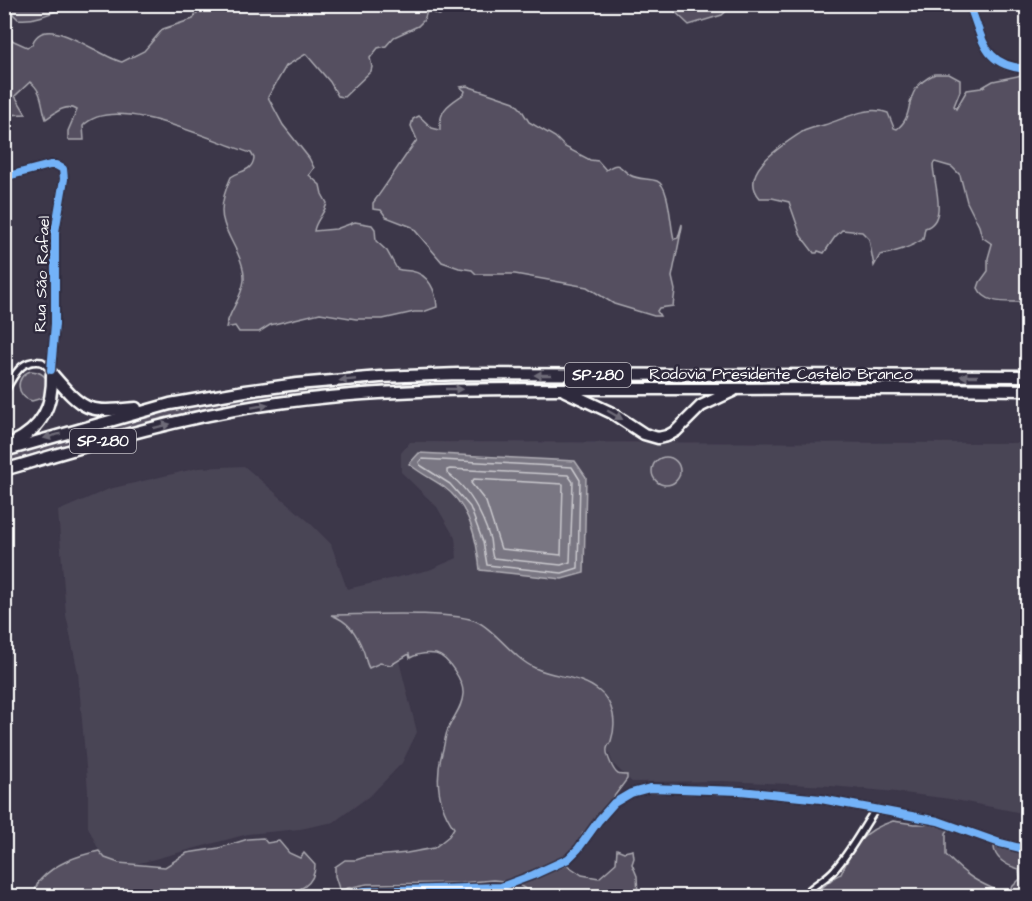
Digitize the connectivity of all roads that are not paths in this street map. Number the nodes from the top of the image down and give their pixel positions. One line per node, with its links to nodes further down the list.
1 (969, 4): 2 (street)
2 (1028, 69)
3 (4, 177): 4 (street, Rua São Rafael)
4 (51, 372): 9 (street); 10 (highway); 11 (highway)
5 (1028, 376): 10 (highway, Rodovia Presidente Castelo Branco / SP-280, one-way to 10)
6 (738, 388): 7 (highway, Rodovia Presidente Castelo Branco / SP-280); 7 (highway, one-way to 6); 8 (highway, Rodovia Presidente Castelo Branco / SP-280)
7 (562, 389): 12 (highway, Rodovia Presidente Castelo Branco / SP-280, one-way to 7)
8 (1028, 390)
9 (4, 392)
10 (170, 404): 11 (highway, Rodovia Presidente Castelo Branco / SP-280, one-way to 11)
11 (4, 449)
12 (4, 470)
13 (875, 810): 14 (street); 15 (street); 18 (street)
14 (1028, 849)
15 (501, 887): 16 (street); 17 (street)
16 (344, 897)
17 (504, 897)
18 (803, 897)

